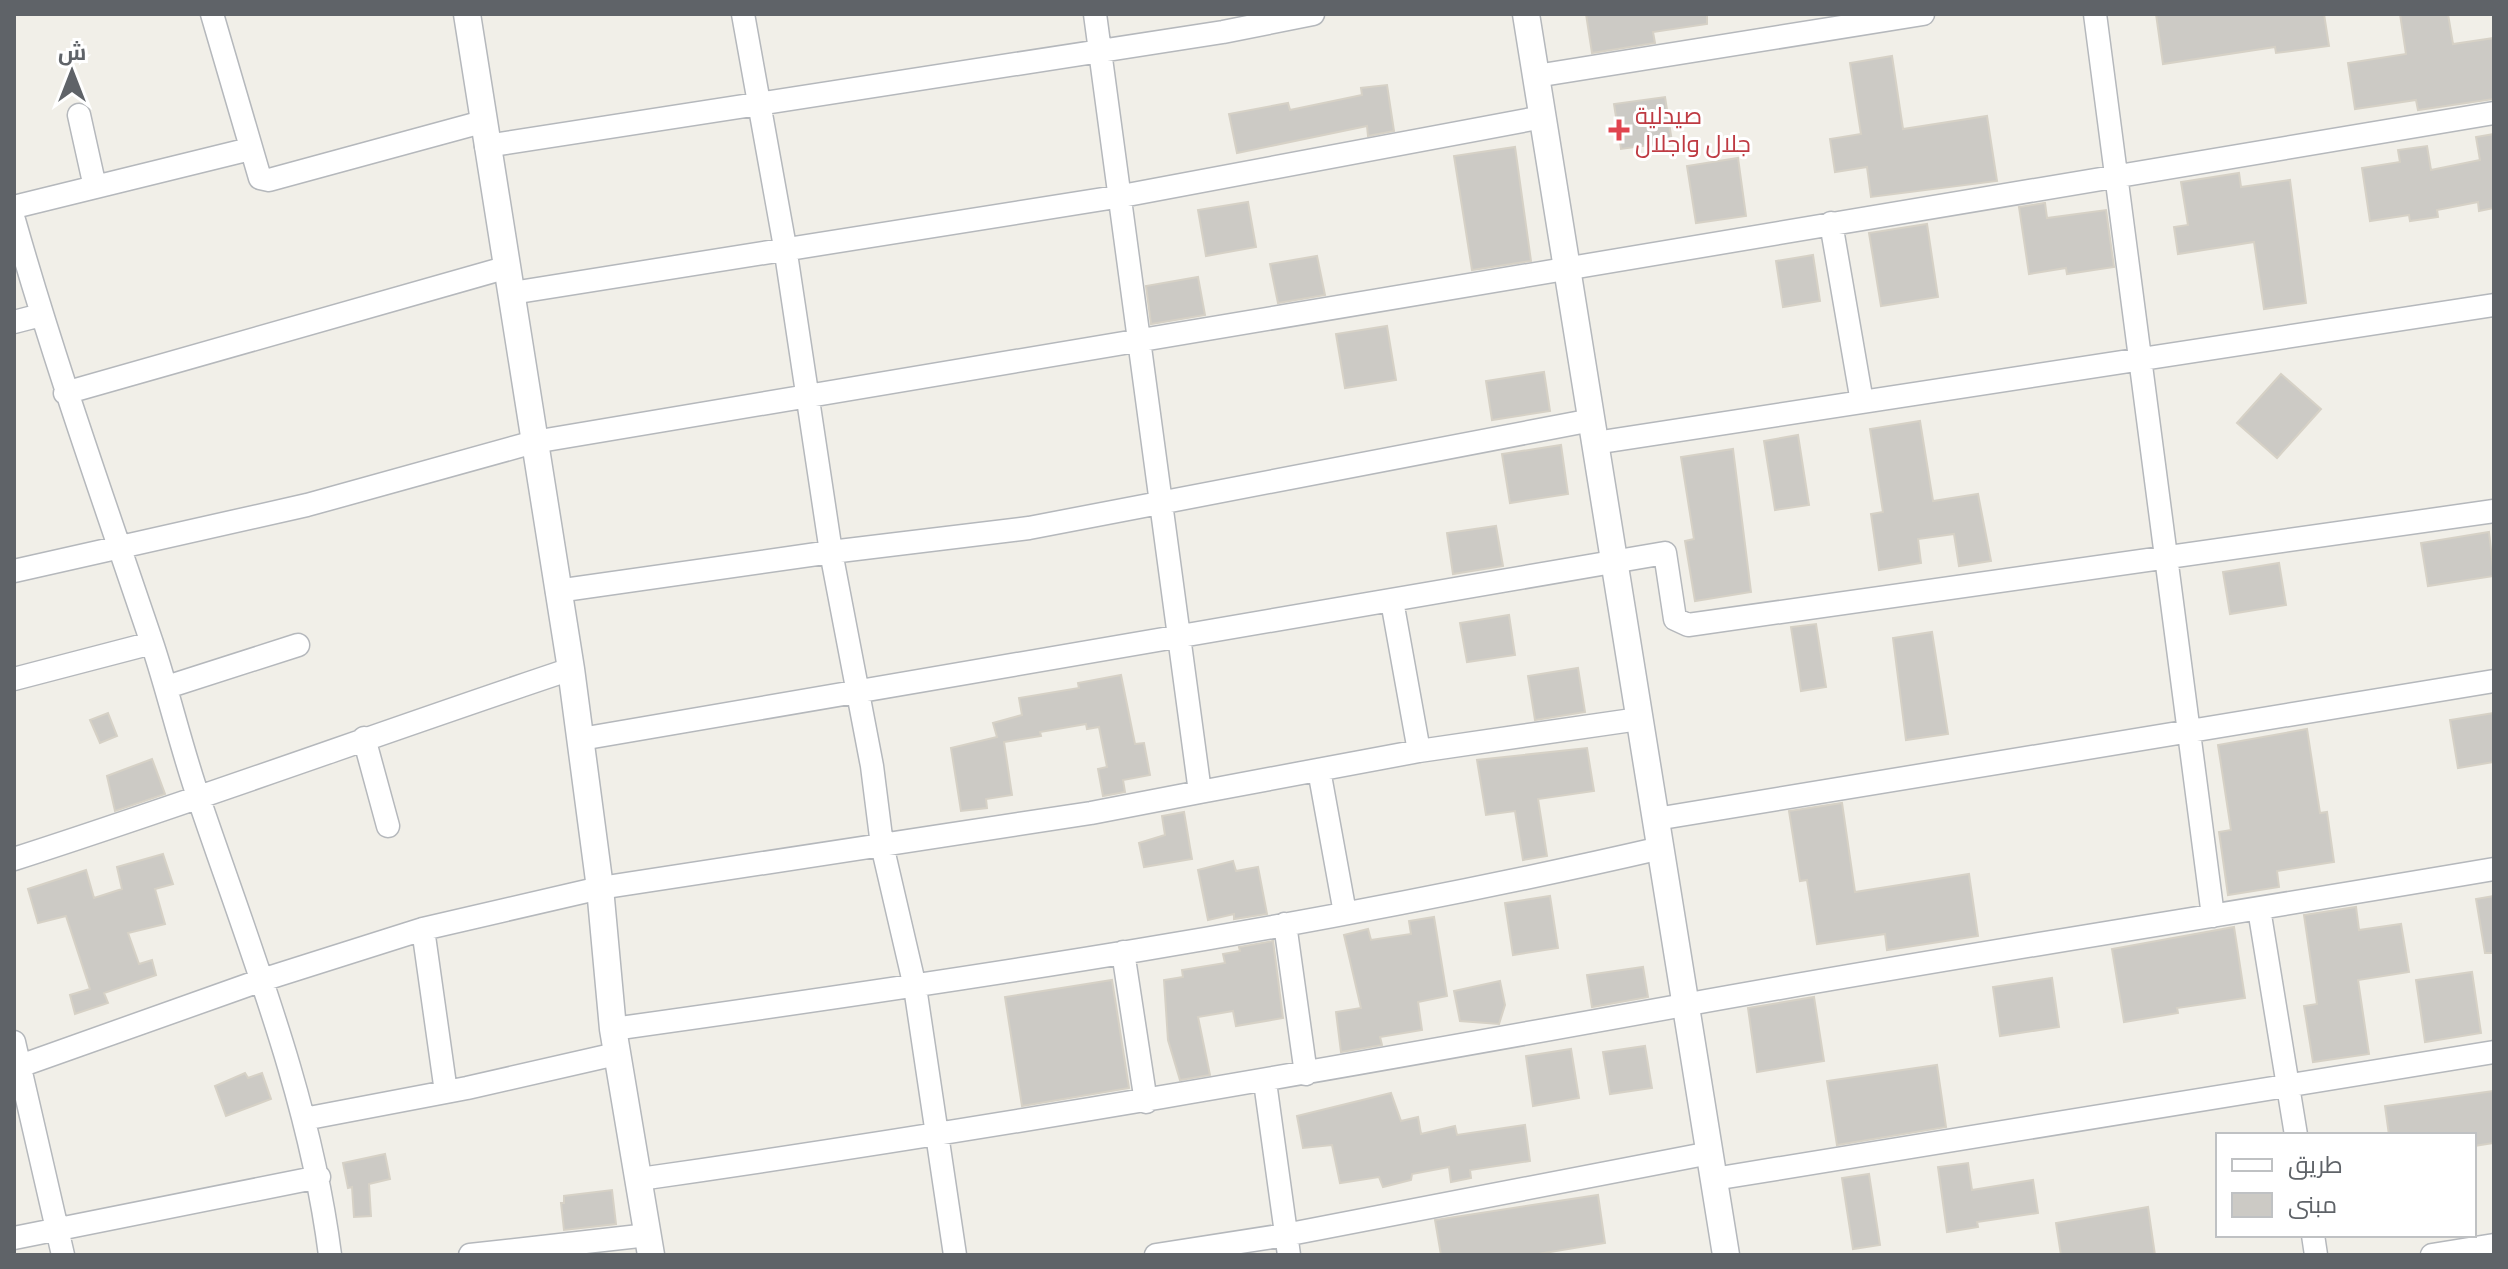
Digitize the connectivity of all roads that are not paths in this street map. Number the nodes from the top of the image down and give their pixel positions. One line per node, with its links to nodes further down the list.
1 (212, 14): 16 (street)
2 (467, 14): 15 (street)
3 (743, 14): 11 (street)
4 (1095, 14): 9 (street)
5 (1313, 14): 9 (street)
6 (1526, 14): 10 (street)
7 (1923, 14): 10 (street)
8 (2095, 14): 17 (street)
9 (1100, 50): 11 (street); 19 (street)
10 (1536, 76): 14 (street)
11 (760, 103): 15 (street); 23 (street)
12 (2494, 113): 17 (street)
13 (79, 115): 18 (street)
14 (1543, 117): 19 (street); 24 (street)
15 (484, 134): 16 (street); 25 (street)
16 (250, 149): 18 (street)
17 (2116, 176): 22 (street); 30 (street)
18 (95, 187): 20 (street)
19 (1122, 196): 23 (street); 29 (street)
20 (14, 207)
21 (14, 220): 27 (street)
22 (1831, 223): 24 (street); 33 (street)
23 (785, 247): 25 (street); 32 (street)
24 (1566, 267): 29 (street); 34 (street)
25 (510, 280): 31 (street); 35 (street)
26 (2494, 305): 30 (street)
27 (41, 315): 28 (street); 31 (street)
28 (14, 322)
29 (1141, 341): 32 (street); 36 (street)
30 (2140, 359): 33 (street); 40 (street)
31 (65, 393): 38 (street)
32 (809, 398): 35 (street); 39 (street)
33 (1862, 402): 34 (street)
34 (1593, 432): 36 (street); 41 (street)
35 (534, 442): 38 (street); 43 (street)
36 (1161, 502): 39 (street); 45 (street)
37 (2494, 511): 40 (street)
38 (118, 547): 42 (street); 46 (street)
39 (831, 552): 43 (street); 52 (street)
40 (2166, 558): 41 (street); 54 (street)
41 (1614, 559): 44 (street); 53 (street)
42 (14, 571)
43 (557, 591): 48 (street)
44 (1392, 601): 45 (street); 57 (street)
45 (1179, 635): 52 (street); 59 (street)
46 (152, 643): 49 (street); 51 (street)
47 (298, 645): 51 (street)
48 (571, 669): 55 (street); 56 (street)
49 (14, 679)
50 (2494, 681): 54 (street)
51 (167, 687): 60 (street)
52 (856, 692): 56 (street); 63 (street)
53 (1639, 719): 57 (street); 61 (street)
54 (2189, 731): 61 (street); 70 (street)
55 (364, 738): 60 (street); 62 (street)
56 (581, 739): 67 (street)
57 (1419, 751): 58 (street)
58 (1319, 770): 59 (street); 69 (street)
59 (1200, 792): 63 (street)
60 (199, 800): 65 (street); 74 (street)
61 (1656, 819): 64 (street)
62 (388, 826)
63 (882, 845): 67 (street); 75 (street)
64 (1661, 848): 69 (street); 76 (street)
65 (14, 859)
66 (2494, 869): 68 (street)
67 (600, 888): 72 (street); 78 (street)
68 (2259, 909): 70 (street); 83 (street)
69 (1345, 913): 71 (street)
70 (2213, 916): 76 (street)
71 (1285, 924): 73 (street); 81 (street)
72 (423, 929): 74 (street); 84 (street)
73 (1123, 952): 75 (street); 85 (street)
74 (262, 980): 80 (street); 86 (street)
75 (915, 987): 78 (street); 88 (street)
76 (1686, 1005): 81 (street); 89 (street)
77 (14, 1042): 80 (street)
78 (614, 1042): 84 (street); 91 (street)
79 (2494, 1052): 83 (street)
80 (20, 1066): 93 (street)
81 (1306, 1074): 82 (street)
82 (1265, 1082): 85 (street); 96 (street)
83 (2288, 1086): 87 (street); 92 (street)
84 (446, 1092): 86 (street)
85 (1146, 1102): 88 (street)
86 (304, 1119): 90 (street)
87 (2296, 1133)
88 (937, 1137): 91 (street); 101 (street)
89 (1710, 1153): 92 (street); 96 (street)
90 (319, 1177): 93 (street); 99 (street)
91 (640, 1179): 95 (street)
92 (1714, 1179): 103 (street)
93 (58, 1231): 94 (street); 98 (street)
94 (14, 1238)
95 (649, 1245): 100 (street)
96 (1287, 1245): 102 (street)
97 (2494, 1245): 104 (street)
98 (63, 1255)
99 (330, 1255)
100 (470, 1255)
101 (955, 1255)
102 (1156, 1255)
103 (1726, 1255)
104 (2432, 1255)

